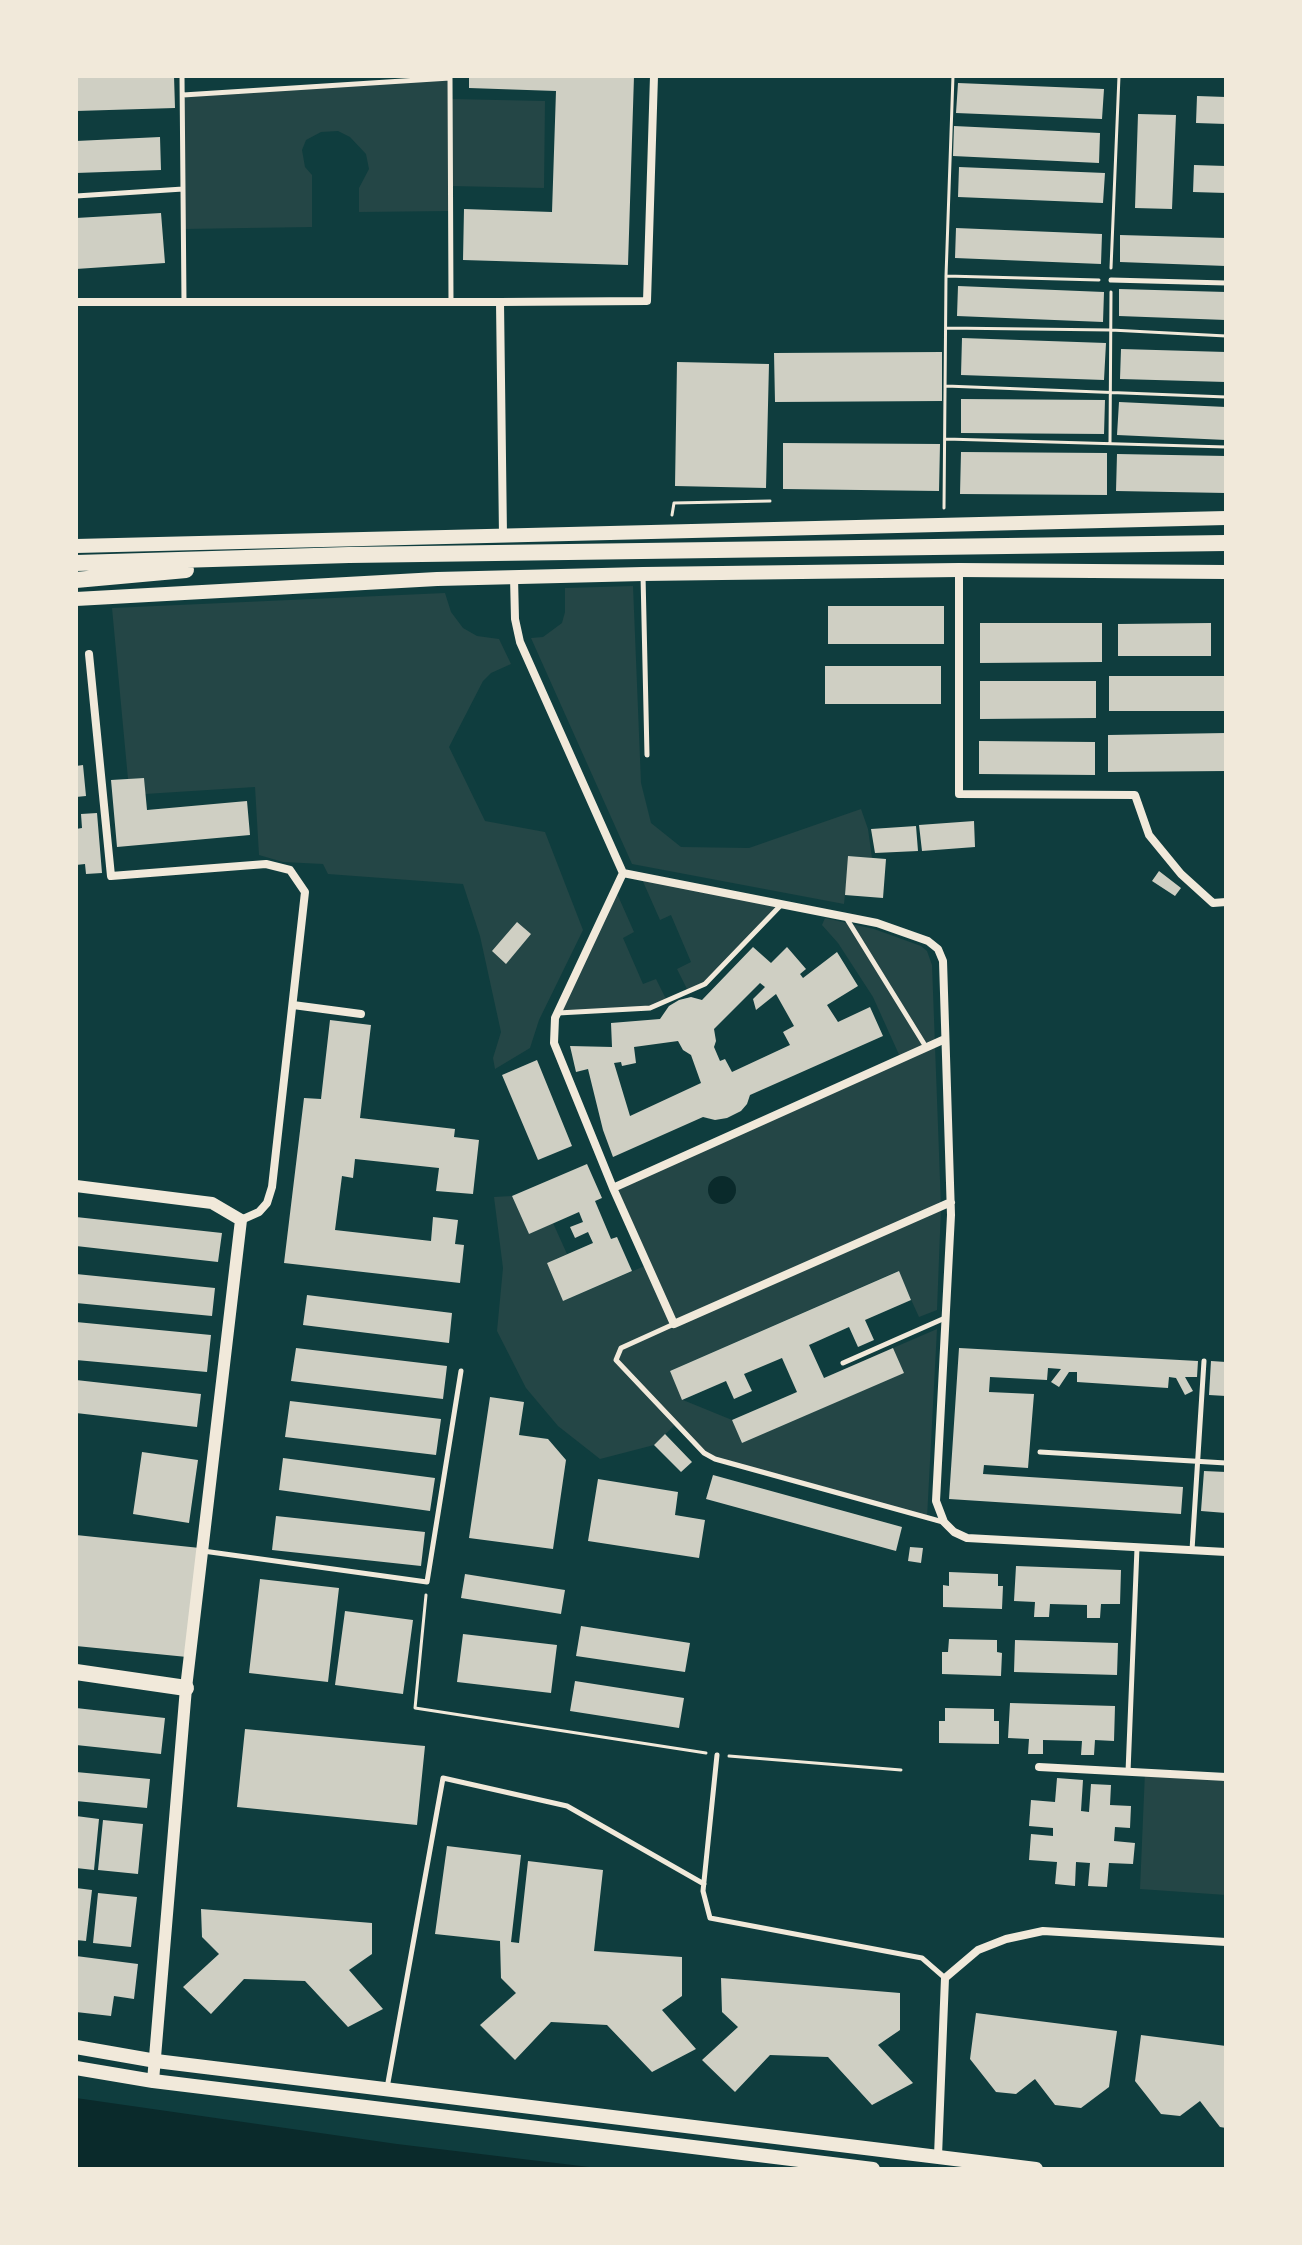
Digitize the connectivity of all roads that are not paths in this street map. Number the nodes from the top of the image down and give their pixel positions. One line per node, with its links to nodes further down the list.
1 (182, 76): 4 (lane)
2 (654, 76): 12 (street)
3 (450, 77): 4 (lane); 11 (lane)
4 (183, 95): 5 (lane)
5 (183, 189): 6 (lane); 10 (lane)
6 (76, 196)
7 (1111, 280): 8 (lane)
8 (1226, 283)
9 (76, 302): 10 (street)
10 (184, 302): 11 (street)
11 (451, 302): 12 (street)
12 (500, 302): 14 (street)
13 (1226, 518): 14 (main road)
14 (503, 536): 16 (main road)
15 (1226, 543): 17 (highway)
16 (76, 546)
17 (349, 555): 18 (highway); 23 (highway)
18 (76, 563)
19 (959, 570): 20 (main road); 21 (main road); 28 (street)
20 (1226, 572)
21 (643, 574): 22 (main road); 26 (lane)
22 (514, 577): 24 (main road); 27 (street)
23 (76, 580)
24 (76, 599)
25 (89, 654): 31 (street)
26 (647, 755)
27 (623, 873): 29 (street); 32 (street)
28 (1226, 902)
29 (781, 904): 30 (street); 32 (lane)
30 (845, 916): 34 (street); 35 (lane)
31 (293, 1005): 33 (street); 39 (street)
32 (557, 1013): 37 (street)
33 (361, 1014)
34 (945, 1039): 35 (street); 38 (street)
35 (927, 1048): 37 (street)
36 (76, 1186): 39 (street)
37 (613, 1188): 41 (street)
38 (951, 1202): 40 (street); 41 (street)
39 (241, 1220): 51 (street)
40 (946, 1317): 43 (lane); 48 (street)
41 (674, 1324): 48 (lane)
42 (1204, 1361): 46 (lane)
43 (843, 1363)
44 (461, 1371): 51 (lane)
45 (1040, 1452): 46 (lane)
46 (1197, 1462): 47 (lane); 50 (lane)
47 (1226, 1463)
48 (944, 1522): 49 (street)
49 (1137, 1547): 50 (street); 57 (lane)
50 (1192, 1550): 52 (street)
51 (202, 1551): 54 (street)
52 (1226, 1552)
53 (76, 1672): 54 (highway)
54 (186, 1688): 63 (street)
55 (717, 1755): 59 (lane)
56 (1039, 1767): 57 (street)
57 (1128, 1772): 58 (street)
58 (1226, 1777)
59 (704, 1884): 61 (lane); 66 (lane)
60 (1226, 1942): 61 (street)
61 (945, 1978): 67 (street)
62 (76, 2047): 63 (main road)
63 (156, 2061): 65 (street); 66 (main road)
64 (76, 2068): 65 (main road)
65 (153, 2081): 68 (main road)
66 (386, 2089): 67 (main road)
67 (938, 2156): 69 (main road)
68 (873, 2169)
69 (1036, 2169)

